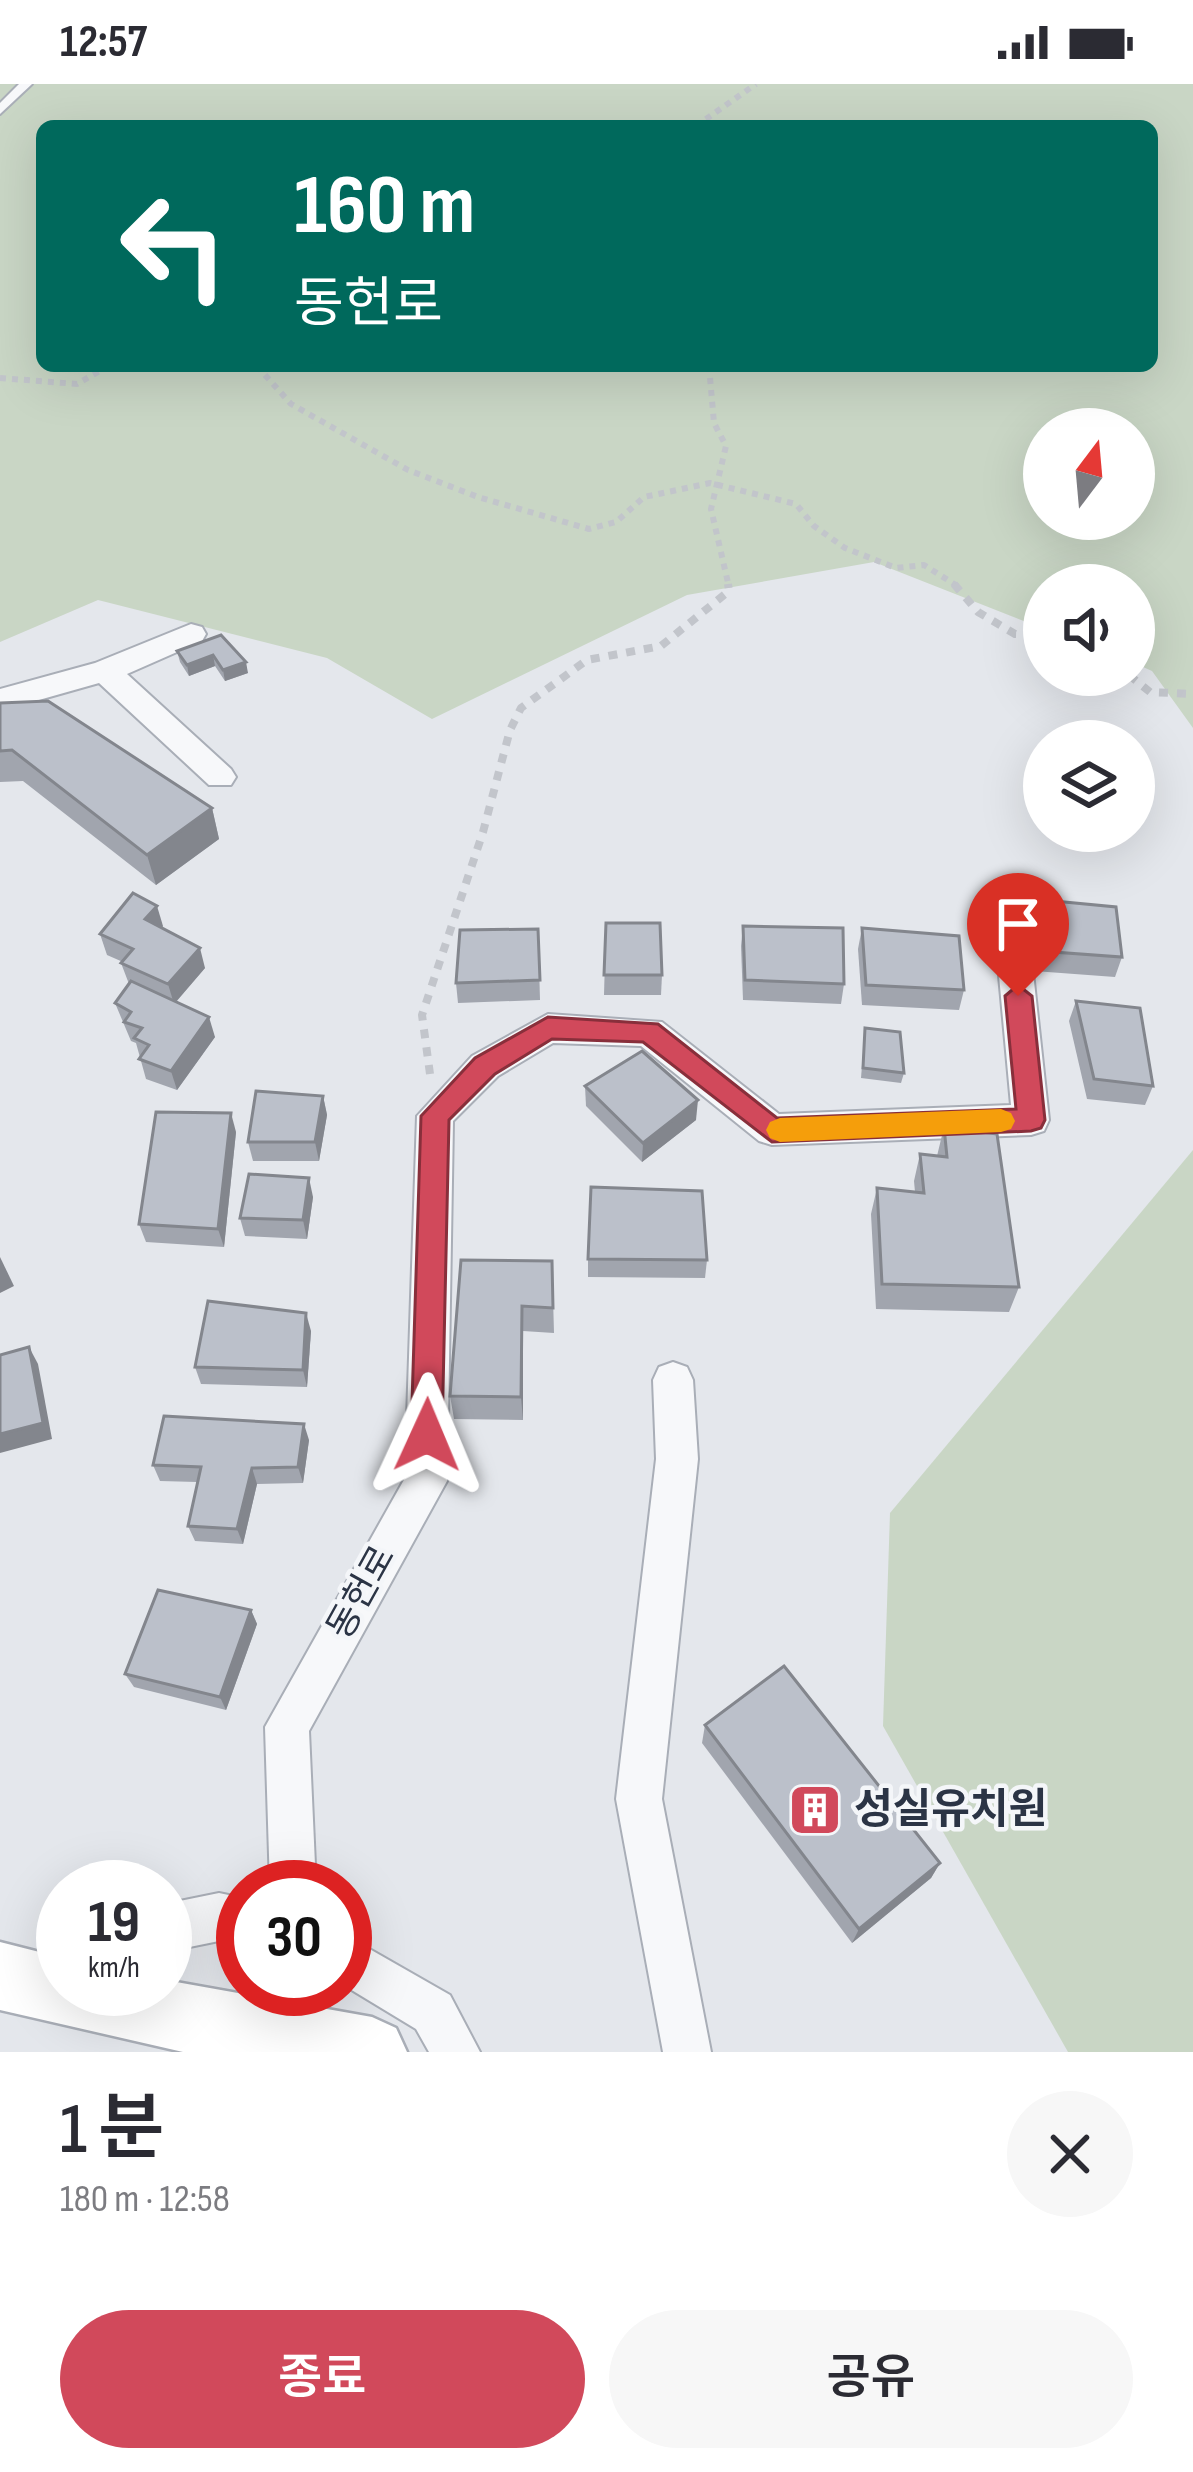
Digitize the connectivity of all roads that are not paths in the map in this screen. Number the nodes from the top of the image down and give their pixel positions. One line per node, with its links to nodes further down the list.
1 (26, 84): 2 (lane)
2 (0, 110)
3 (191, 634): 4 (street)
4 (105, 671): 5 (street); 6 (street)
5 (0, 700)
6 (220, 777)
7 (1014, 954): 9 (street, 동헌로)
8 (673, 1380): 14 (street)
9 (292, 1860)
10 (372, 1975): 13 (street)
11 (192, 2014): 12 (street)
12 (372, 2052)
13 (456, 2052)
14 (687, 2052)

